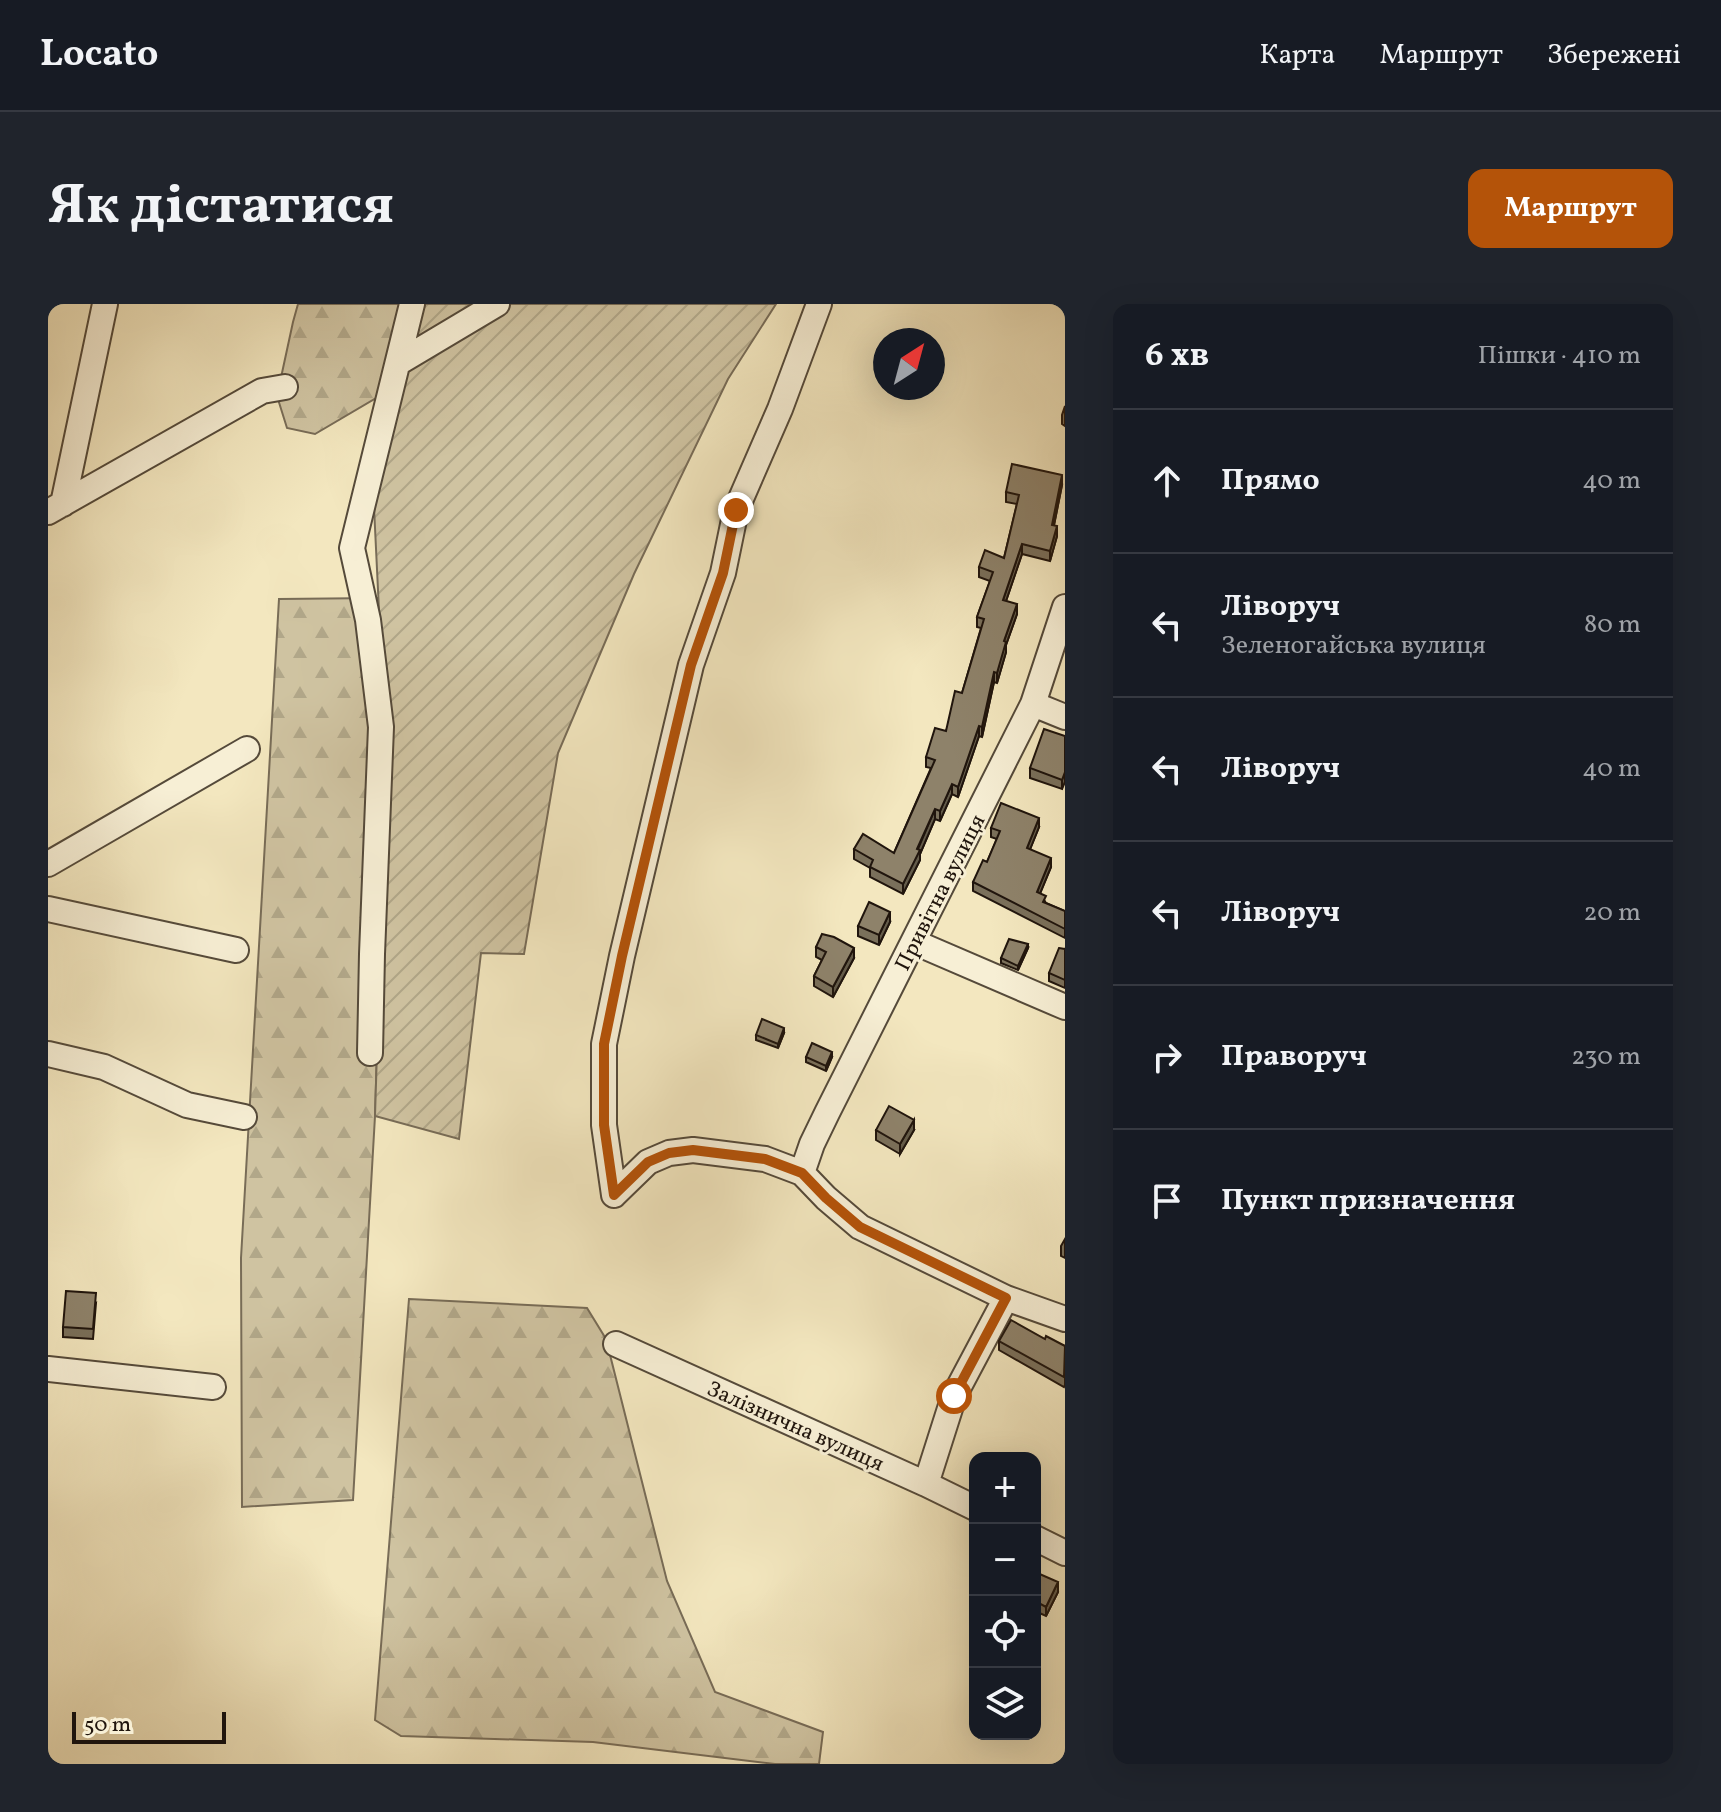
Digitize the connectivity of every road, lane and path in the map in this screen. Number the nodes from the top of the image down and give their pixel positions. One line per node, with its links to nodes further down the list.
1 (105, 304): 7 (street)
2 (412, 304): 5 (street)
3 (497, 304): 5 (street)
4 (819, 304): 20 (street)
5 (398, 363): 17 (street)
6 (285, 387): 7 (street)
7 (56, 508)
8 (1065, 607): 9 (street, Привітна вулиця)
9 (1033, 704): 10 (street); 14 (street, Привітна вулиця)
10 (1065, 717)
11 (247, 749): 12 (street)
12 (48, 864)
13 (48, 909): 15 (street)
14 (914, 942): 16 (street); 20 (street, Привітна вулиця)
15 (236, 950)
16 (1065, 1007)
17 (370, 1053)
18 (48, 1054): 19 (street)
19 (244, 1117)
20 (802, 1173): 21 (street)
21 (1006, 1298): 22 (street); 26 (street)
22 (1065, 1319)
23 (616, 1344): 26 (street, Залізнична вулиця)
24 (48, 1369): 25 (street)
25 (213, 1387)
26 (926, 1484): 27 (street, Залізнична вулиця)
27 (969, 1505)
28 (1041, 1541): 29 (street)
29 (1065, 1553)

